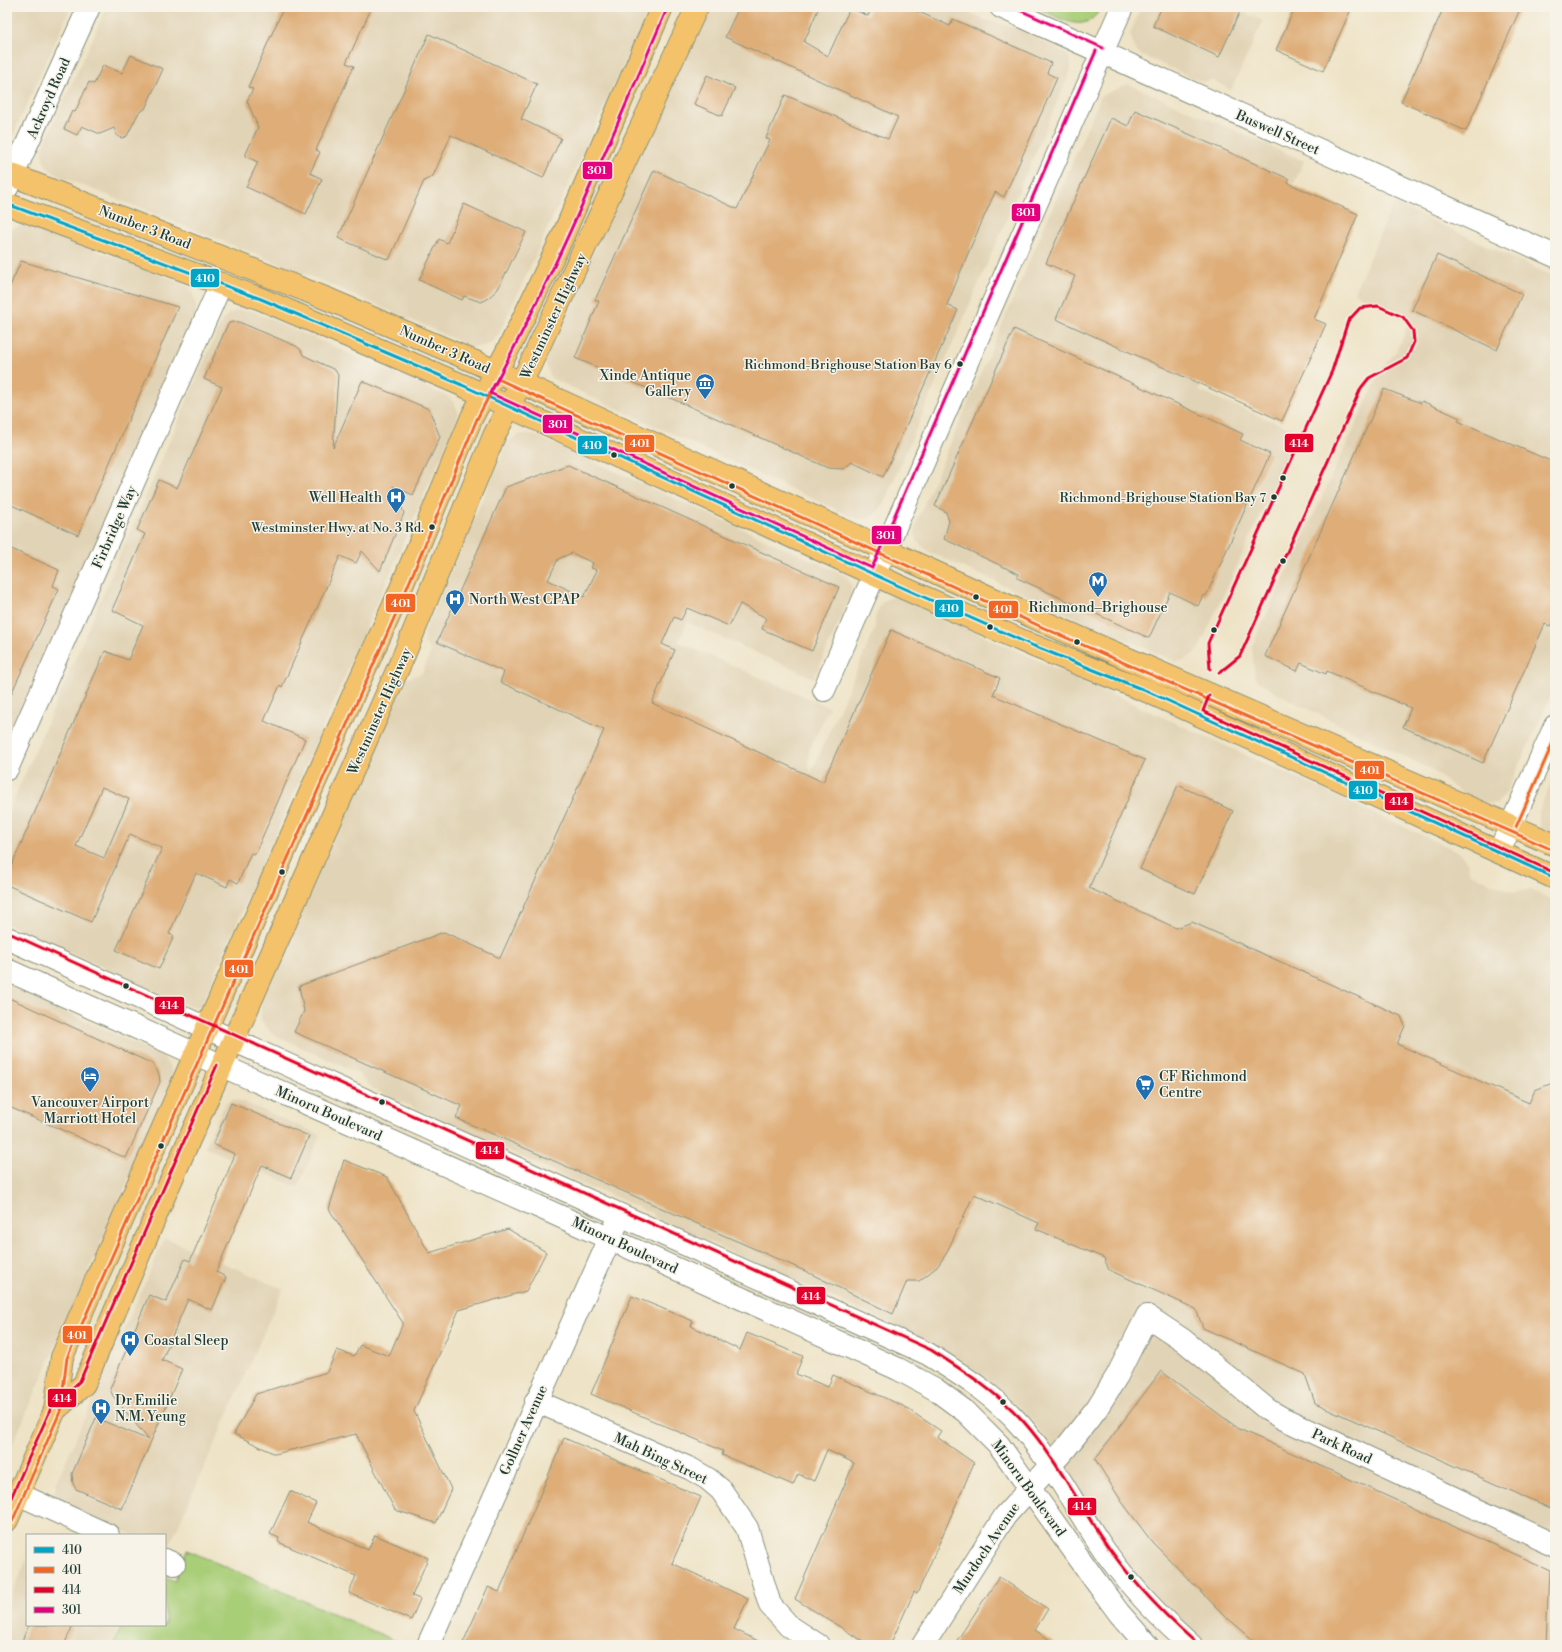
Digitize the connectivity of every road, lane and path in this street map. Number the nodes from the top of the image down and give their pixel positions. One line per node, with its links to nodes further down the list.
1 (89, 7): 7 (street, Ackroyd Road)
2 (662, 7): 11 (main road, Westminster Highway)
3 (697, 7): 12 (main road, Westminster Highway)
4 (1001, 7): 6 (street, Buswell Street)
5 (1122, 7): 6 (street)
6 (1101, 53): 9 (street, Buswell Street); 15 (street)
7 (9, 179): 11 (main road, Number 3 Road)
8 (7, 204): 10 (main road, Number 3 Road)
9 (1555, 256)
10 (222, 284): 13 (main road, Number 3 Road); 19 (street, Firbridge Way)
11 (496, 372): 12 (main road, Number 3 Road); 13 (main road, Westminster Highway)
12 (521, 383): 14 (main road, Westminster Highway); 15 (main road, Number 3 Road)
13 (483, 395): 14 (main road, Number 3 Road); 26 (main road, Westminster Highway)
14 (508, 406): 16 (main road, Number 3 Road); 27 (main road, Westminster Highway)
15 (886, 549): 16 (street); 20 (main road, Number 3 Road)
16 (875, 575): 17 (street); 22 (main road, Number 3 Road)
17 (824, 690)
18 (1555, 726): 20 (street)
19 (7, 769)
20 (1511, 825): 21 (main road, Number 3 Road); 22 (street)
21 (1555, 845)
22 (1499, 852): 23 (main road, Number 3 Road)
23 (1555, 878)
24 (7, 938): 26 (street, Minoru Boulevard)
25 (7, 970): 28 (street, Minoru Boulevard)
26 (207, 1029): 27 (street, Minoru Boulevard); 28 (main road, Westminster Highway)
27 (234, 1042): 29 (main road, Westminster Highway); 30 (street, Minoru Boulevard)
28 (195, 1054): 29 (street, Minoru Boulevard); 34 (main road, Westminster Highway)
29 (222, 1067): 31 (street, Minoru Boulevard); 34 (main road, Westminster Highway)
30 (620, 1215): 31 (street, Gollner Avenue); 35 (street, Minoru Boulevard)
31 (610, 1238): 33 (street, Gollner Avenue); 36 (street, Minoru Boulevard)
32 (1148, 1316): 35 (street, Murdoch Avenue); 40 (street, Park Road)
33 (536, 1401): 41 (street, Gollner Avenue); 42 (street, Mah Bing Street)
34 (55, 1410): 37 (main road, Westminster Highway)
35 (1050, 1465): 36 (street, Murdoch Avenue); 45 (street, Minoru Boulevard)
36 (1029, 1487): 43 (street, Murdoch Avenue); 44 (street, Minoru Boulevard)
37 (18, 1494): 38 (main road, Westminster Highway); 39 (street)
38 (7, 1520)
39 (106, 1534)
40 (1555, 1544)
41 (428, 1645)
42 (818, 1645)
43 (923, 1645)
44 (1146, 1645)
45 (1191, 1645)

